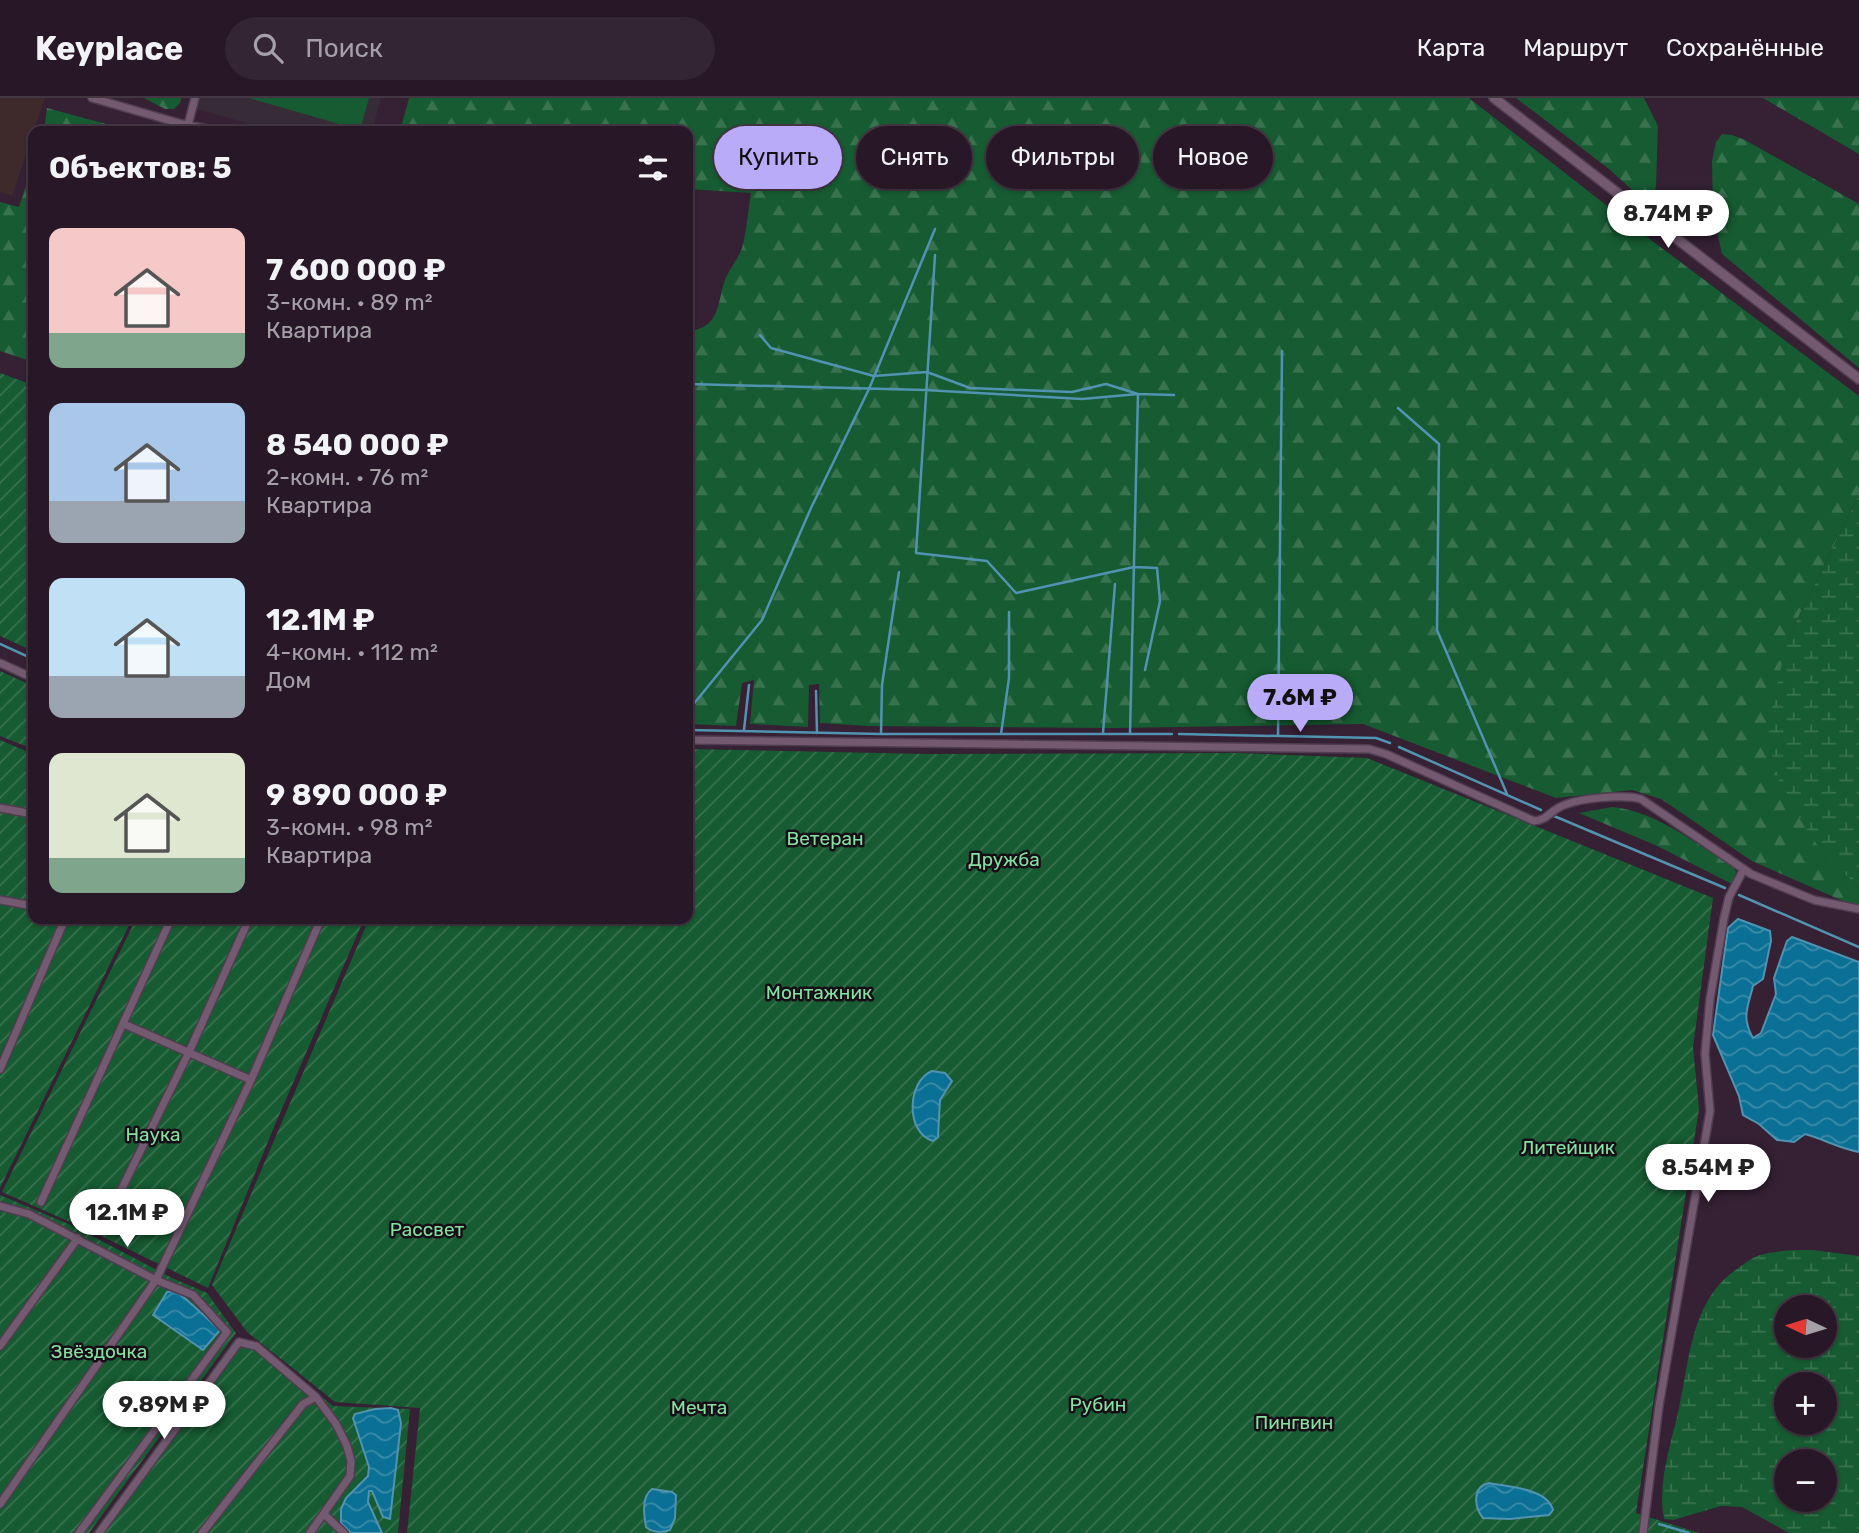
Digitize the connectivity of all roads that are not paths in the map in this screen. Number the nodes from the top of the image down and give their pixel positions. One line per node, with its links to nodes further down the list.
1 (92, 98): 4 (street)
2 (195, 98): 4 (street)
3 (1494, 98): 6 (street)
4 (188, 125): 5 (street)
5 (193, 126)
6 (1859, 379)
7 (0, 663): 8 (street)
8 (28, 676)
9 (693, 740): 12 (street)
10 (0, 808): 11 (street)
11 (28, 813)
12 (1744, 869): 15 (street); 38 (street)
13 (0, 901): 14 (street)
14 (28, 905)
15 (1859, 909)
16 (63, 924): 22 (street)
17 (169, 924): 20 (street)
18 (246, 924): 21 (street)
19 (319, 924): 23 (street)
20 (124, 1024): 21 (street); 24 (street)
21 (189, 1052): 23 (street); 26 (street)
22 (0, 1069)
23 (251, 1080): 28 (street)
24 (41, 1202)
25 (0, 1206): 27 (street)
26 (101, 1231)
27 (78, 1238): 28 (street); 29 (street)
28 (156, 1280): 31 (street); 33 (street)
29 (0, 1346)
30 (316, 1396): 32 (street); 34 (street); 35 (street)
31 (0, 1504)
32 (324, 1514): 36 (street); 37 (street)
33 (79, 1533)
34 (99, 1533)
35 (202, 1533)
36 (310, 1533)
37 (344, 1533)
38 (1643, 1533)

